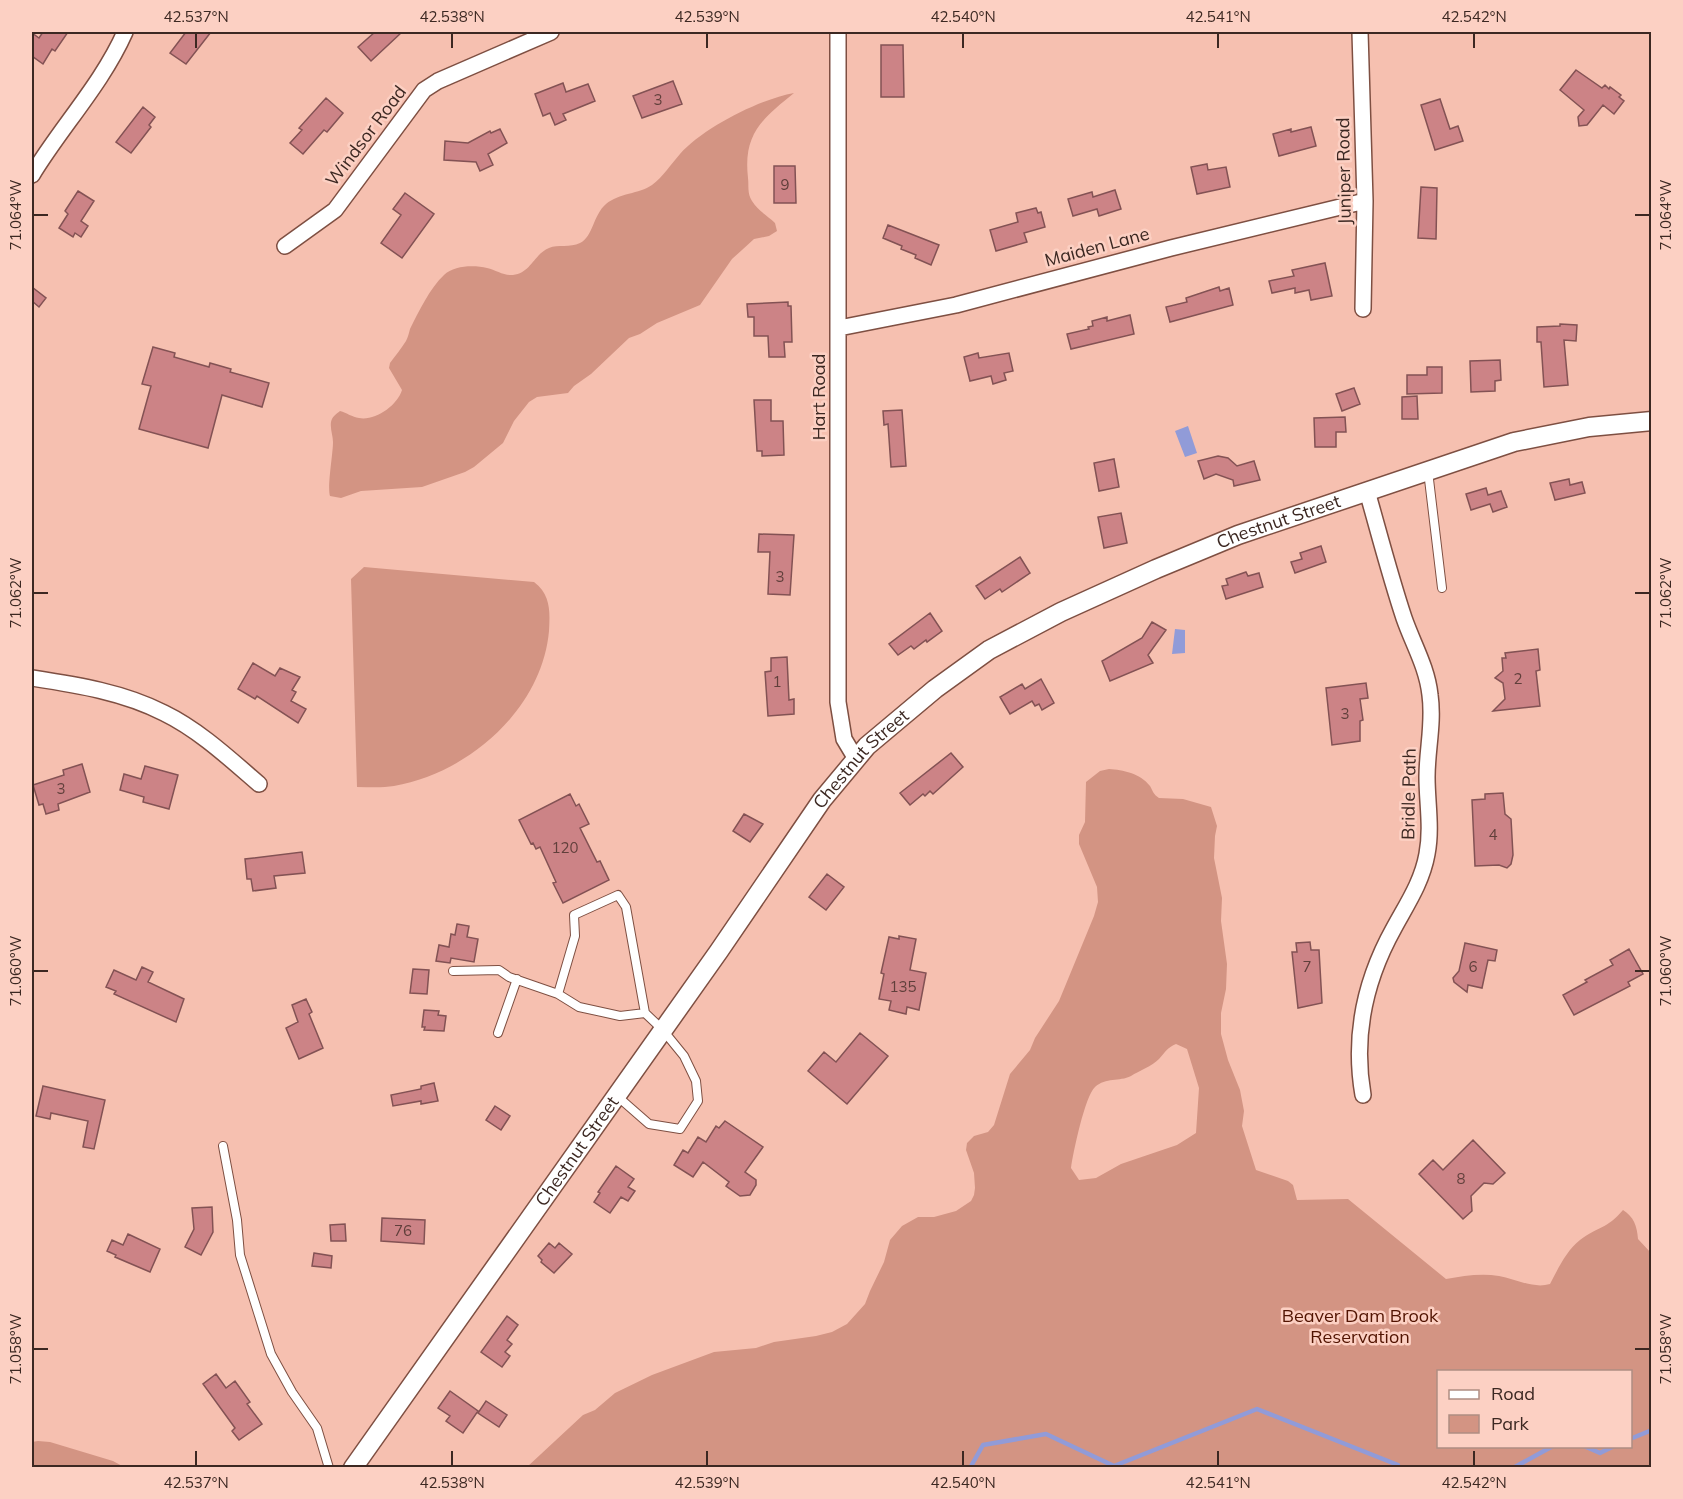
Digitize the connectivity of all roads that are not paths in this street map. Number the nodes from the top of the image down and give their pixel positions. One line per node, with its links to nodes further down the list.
1 (125, 32): 5 (street)
2 (551, 32): 7 (street, Windsor Road)
3 (838, 32): 9 (street, Hart Road)
4 (1360, 32): 6 (street, Juniper Road)
5 (32, 176)
6 (1365, 201): 8 (street, Juniper Road); 9 (street, Maiden Lane)
7 (285, 246)
8 (1363, 309)
9 (838, 328): 15 (street, Hart Road)
10 (1652, 421): 11 (street, Chestnut Street)
11 (1428, 469): 12 (street, Chestnut Street); 13 (lane)
12 (1367, 490): 15 (street, Chestnut Street); 23 (street, Bridle Path)
13 (1442, 588)
14 (32, 678): 16 (street)
15 (856, 759): 21 (street, Chestnut Street)
16 (259, 784)
17 (453, 972): 18 (lane)
18 (517, 980): 19 (lane); 22 (lane)
19 (558, 994): 20 (lane); 20 (lane)
20 (645, 1013): 21 (lane)
21 (663, 1029): 24 (street, Chestnut Street); 24 (lane)
22 (498, 1034)
23 (1363, 1095)
24 (616, 1096): 27 (street, Chestnut Street)
25 (223, 1146): 26 (lane)
26 (329, 1467)
27 (353, 1467)

